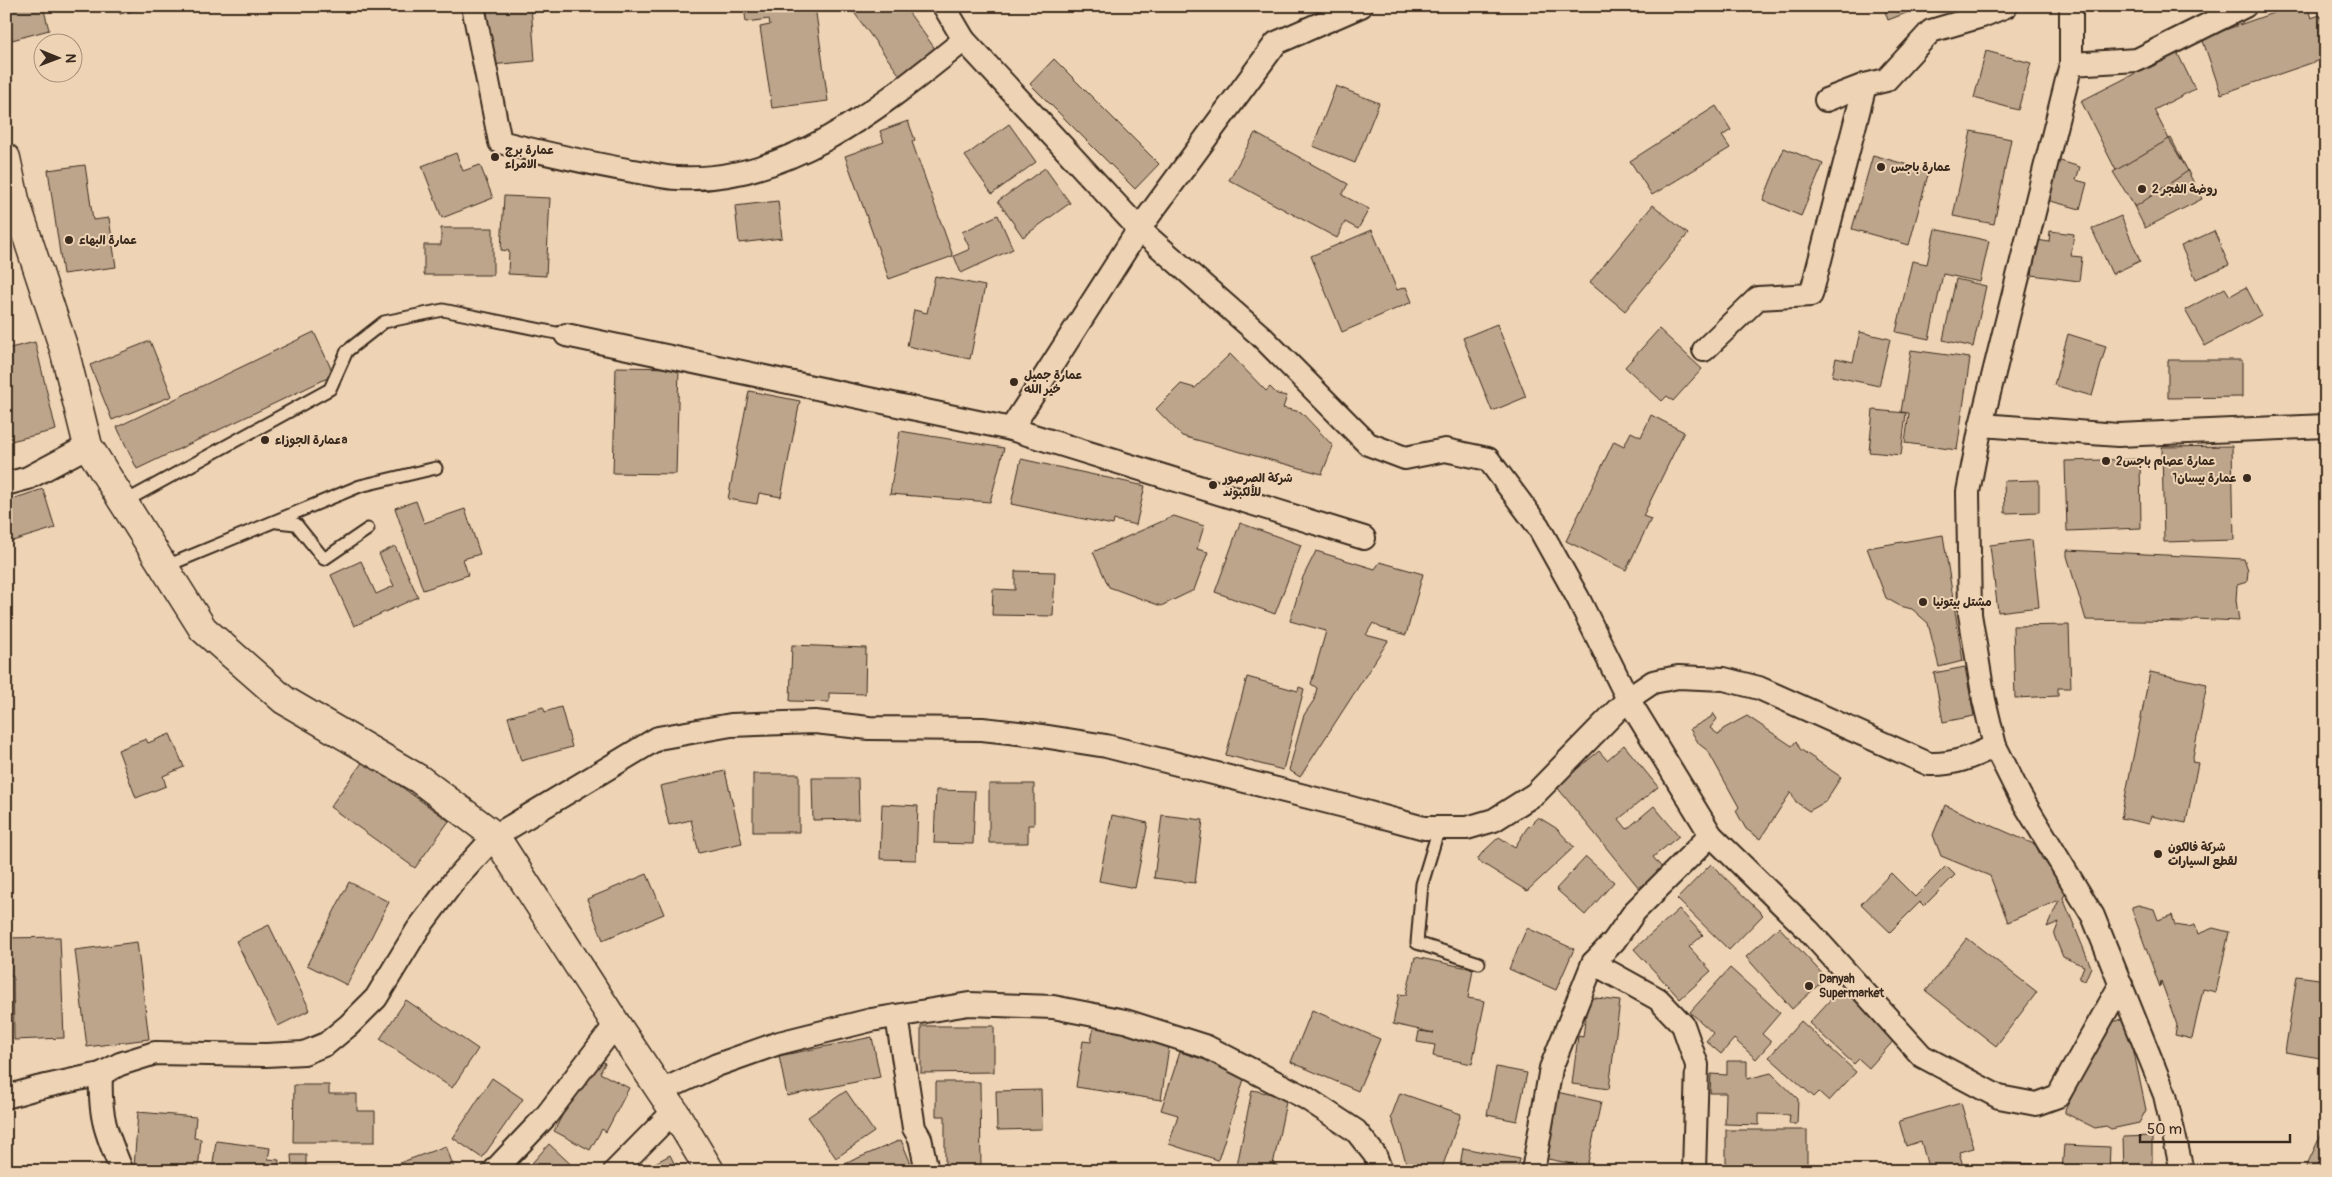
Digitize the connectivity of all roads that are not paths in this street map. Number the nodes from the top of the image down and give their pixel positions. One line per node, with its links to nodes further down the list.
1 (473, 6): 7 (street)
2 (944, 6): 7 (street)
3 (1361, 6): 12 (street)
4 (2006, 6): 9 (street)
5 (2071, 6): 8 (street)
6 (2245, 6): 8 (street)
7 (964, 40): 12 (street)
8 (2072, 64): 15 (street)
9 (1865, 85): 10 (street); 14 (street)
10 (1826, 100)
11 (6, 158): 18 (street)
12 (1139, 229): 17 (street); 26 (street)
13 (566, 334): 17 (street); 21 (lane)
14 (1704, 350)
15 (1981, 425): 16 (street); 27 (street)
16 (2326, 426)
17 (1011, 430): 24 (street)
18 (88, 446): 20 (street); 21 (street)
19 (436, 468): 22 (lane)
20 (6, 484)
21 (124, 502): 25 (street)
22 (275, 522): 23 (lane); 25 (lane)
23 (368, 529)
24 (1364, 538)
25 (164, 567): 30 (street)
26 (1628, 699): 27 (street); 28 (street); 29 (street)
27 (1995, 746): 33 (street)
28 (1439, 828): 30 (street); 31 (lane)
29 (1711, 835): 32 (street); 33 (street)
30 (495, 836): 35 (street); 36 (street)
31 (1479, 963)
32 (1593, 963): 45 (street); 46 (street)
33 (2121, 984): 47 (street)
34 (898, 1016): 38 (street); 43 (street); 44 (street)
35 (616, 1024): 38 (street); 40 (street)
36 (101, 1074): 37 (street); 39 (street)
37 (6, 1097)
38 (667, 1101): 41 (street); 42 (street)
39 (122, 1171)
40 (494, 1171)
41 (615, 1171)
42 (710, 1171)
43 (927, 1171)
44 (1381, 1171)
45 (1533, 1171)
46 (1694, 1171)
47 (2182, 1171)

